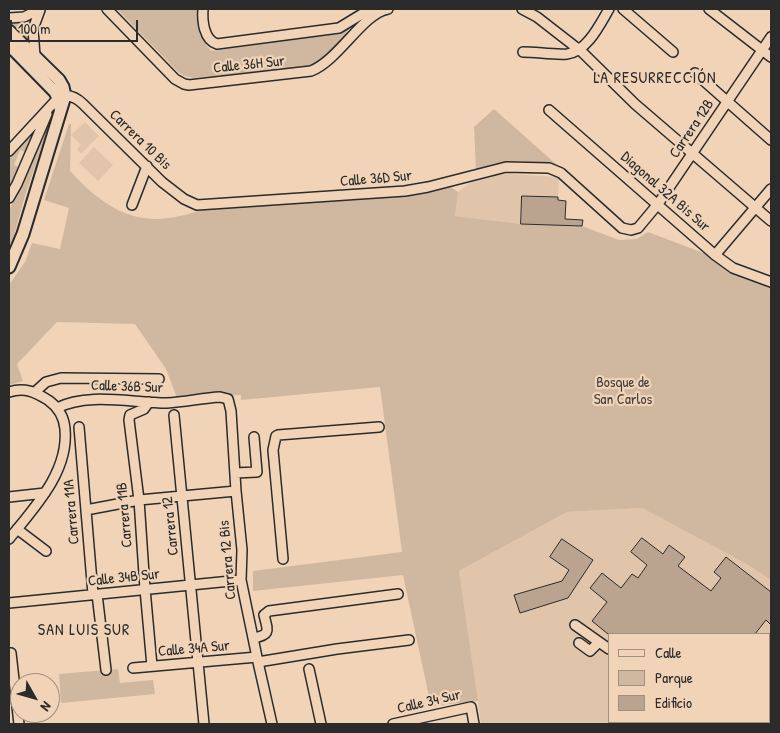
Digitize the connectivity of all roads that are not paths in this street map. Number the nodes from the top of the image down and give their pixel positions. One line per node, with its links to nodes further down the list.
1 (40, 9): 10 (street); 18 (street)
2 (107, 9): 9 (street, Calle 36H Sur)
3 (203, 9): 9 (street)
4 (388, 9): 9 (street)
5 (522, 9): 14 (street)
6 (609, 9): 14 (street)
7 (623, 9): 17 (street)
8 (709, 9): 15 (street)
9 (374, 14)
10 (9, 18)
11 (9, 31): 18 (main road)
12 (771, 37): 15 (street, Carrera 12B)
13 (9, 45): 21 (main road)
14 (578, 49): 16 (street); 26 (street)
15 (763, 50): 19 (street); 22 (street, Carrera 12B)
16 (523, 52)
17 (673, 52)
18 (35, 56): 21 (main road)
19 (771, 57)
20 (695, 73): 22 (street)
21 (58, 102): 25 (street); 27 (street, Carrera 10 Bis); 28 (street); 38 (main road)
22 (727, 103): 24 (street); 26 (street, Carrera 12B)
23 (549, 110): 31 (street, Diagonal 32A Bis Sur)
24 (771, 140)
25 (9, 151)
26 (693, 153): 31 (street, Carrera 12B); 34 (street)
27 (147, 166): 32 (street); 33 (street, Carrera 10 Bis)
28 (13, 186): 30 (street)
29 (771, 189): 34 (street)
30 (9, 198)
31 (658, 204): 36 (street, Carrera 12B); 37 (street, Diagonal 32A Bis Sur)
32 (132, 205)
33 (197, 205): 36 (street, Calle 36D Sur)
34 (756, 208): 35 (street); 37 (street)
35 (771, 221)
36 (631, 230)
37 (715, 254): 39 (street, Diagonal 32A Bis Sur)
38 (9, 267)
39 (771, 282)
40 (159, 379): 42 (street)
41 (9, 392): 42 (street)
42 (35, 392): 45 (street)
43 (220, 397): 44 (street, Calle 36B Sur); 52 (street, Carrera 12 Bis)
44 (149, 402): 45 (street, Calle 36B Sur); 57 (street, Carrera 11B)
45 (57, 408): 53 (street)
46 (174, 415): 56 (street, Carrera 12)
47 (379, 426): 50 (street)
48 (79, 427): 58 (street, Carrera 11A)
49 (254, 437): 51 (street)
50 (273, 450): 51 (street); 62 (street)
51 (255, 452): 52 (street)
52 (235, 473): 54 (street, Carrera 12 Bis)
53 (45, 492): 55 (street); 59 (street)
54 (236, 492): 56 (street); 63 (street, Carrera 12 Bis)
55 (9, 497)
56 (182, 497): 57 (street); 64 (street, Carrera 12)
57 (139, 500): 58 (street); 65 (street, Carrera 11B)
58 (86, 510): 66 (street, Carrera 11A)
59 (17, 529): 60 (street); 61 (street)
60 (9, 539)
61 (46, 551)
62 (283, 559)
63 (241, 580): 64 (street, Calle 34B Sur); 70 (street, Carrera 12 Bis)
64 (190, 585): 65 (street, Calle 34B Sur); 77 (street, Carrera 12)
65 (145, 589): 66 (street, Calle 34B Sur); 78 (street, Carrera 11B)
66 (95, 594): 68 (street, Calle 34B Sur); 81 (street, Carrera 11A)
67 (398, 594): 70 (street)
68 (9, 603)
69 (575, 625): 72 (street)
70 (252, 638): 76 (street, Carrera 12 Bis)
71 (409, 640): 76 (street, Calle 34A Sur)
72 (598, 642): 73 (street); 74 (street)
73 (579, 643)
74 (608, 648)
75 (11, 653): 82 (street)
76 (257, 660): 77 (street, Calle 34A Sur); 84 (street, Carrera 12 Bis)
77 (198, 662): 78 (street, Calle 34A Sur); 83 (street, Carrera 12)
78 (152, 666): 79 (street, Calle 34A Sur)
79 (133, 668)
80 (309, 668): 85 (street)
81 (106, 670)
82 (19, 724)
83 (204, 724)
84 (272, 724)
85 (321, 724)
86 (393, 724): 87 (street, Calle 34 Sur)
87 (474, 724)

